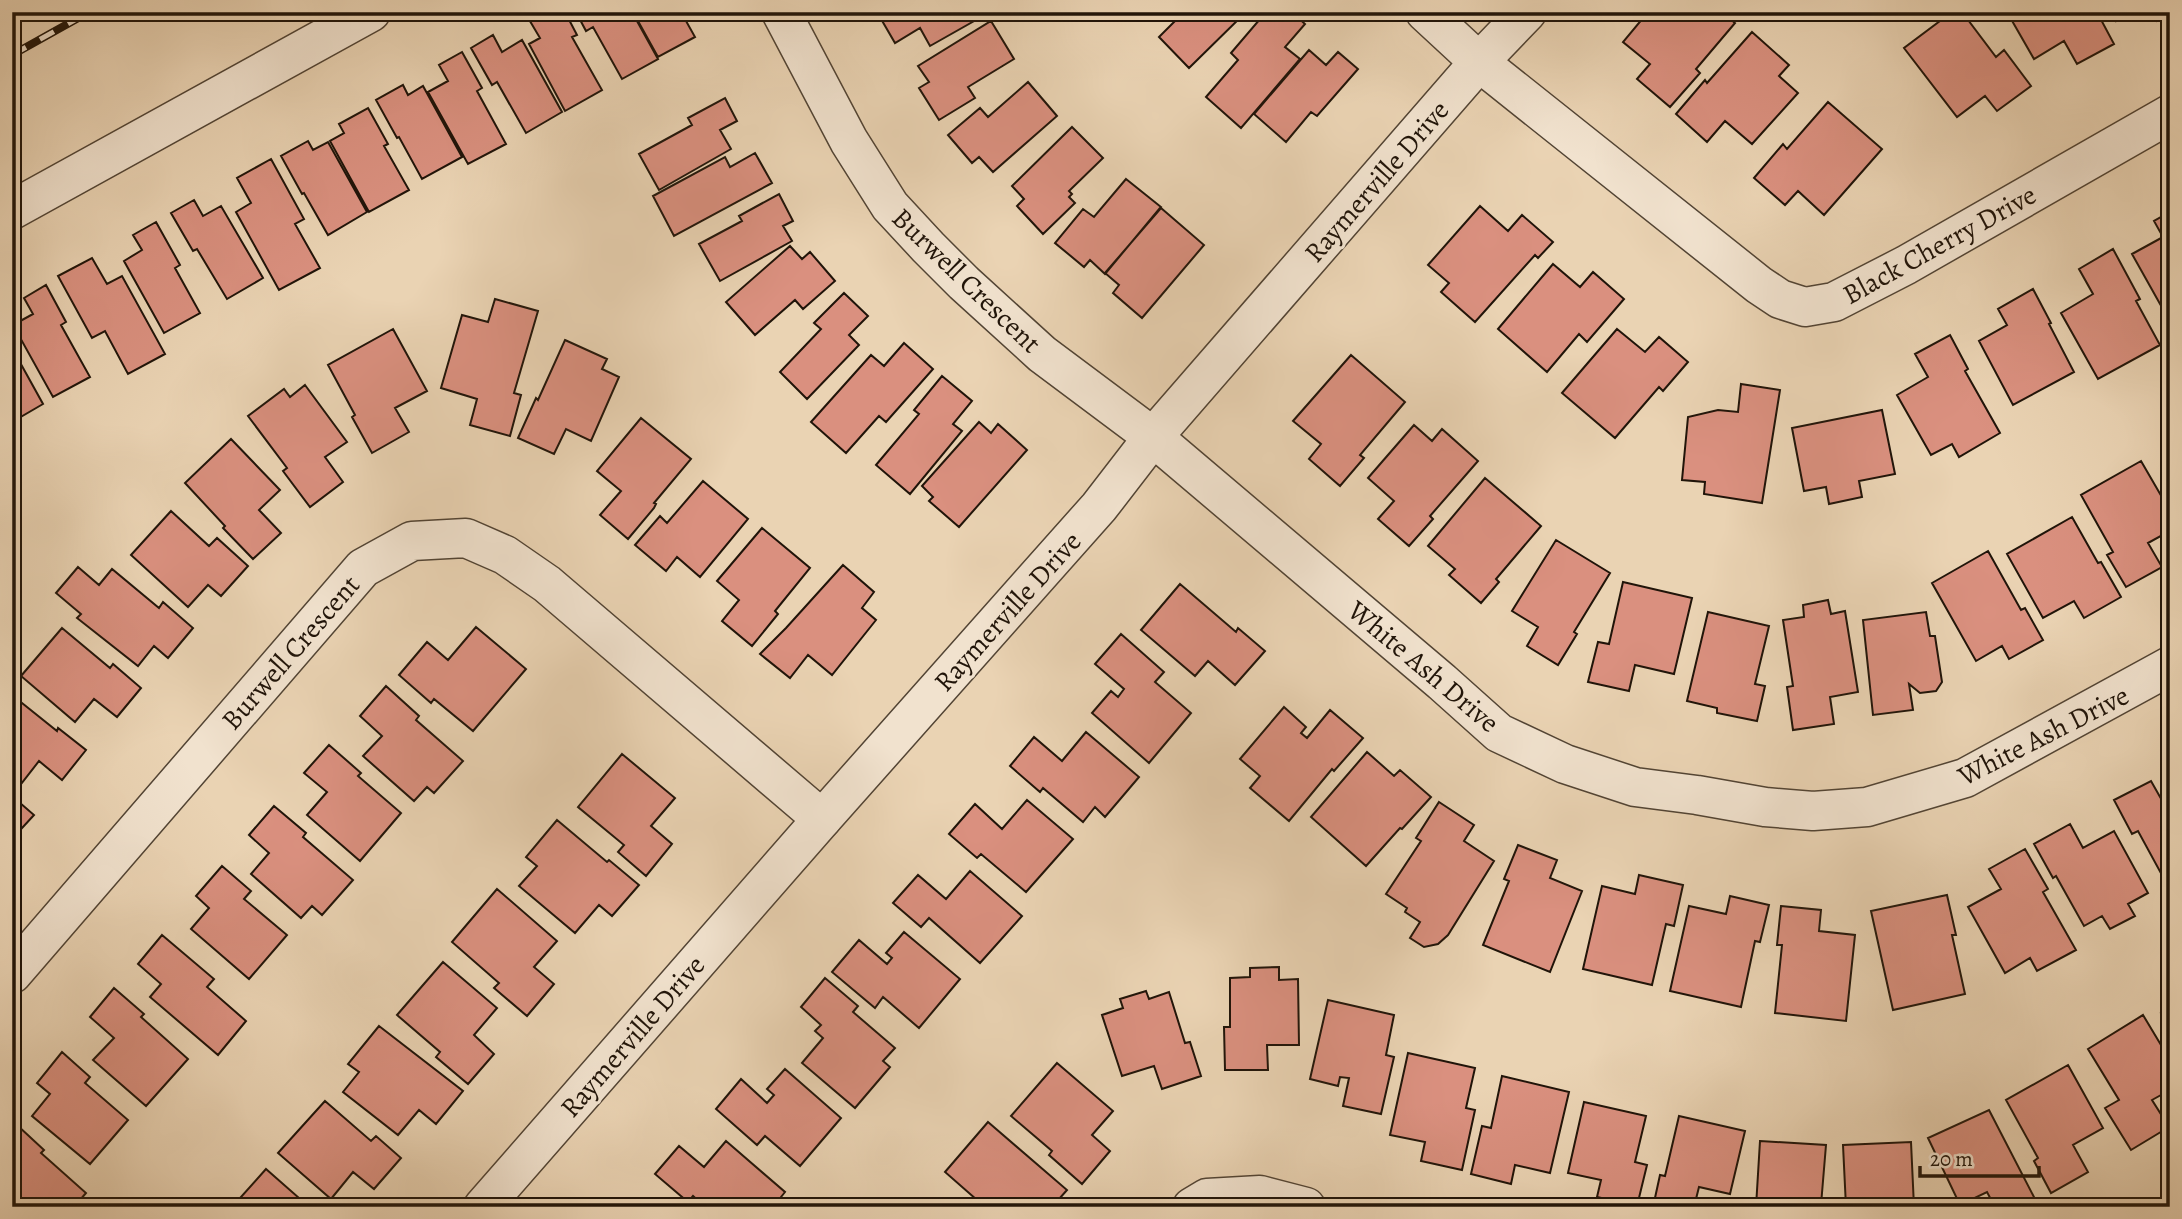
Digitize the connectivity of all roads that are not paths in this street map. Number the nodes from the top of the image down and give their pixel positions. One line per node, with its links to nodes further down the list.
1 (371, 12): 7 (street)
2 (781, 12): 8 (street, Burwell Crescent)
3 (1425, 12): 5 (street, Black Cherry Drive)
4 (1527, 12): 5 (street, Raymerville Drive)
5 (1479, 62): 6 (street, Black Cherry Drive); 8 (street, Raymerville Drive)
6 (2170, 114)
7 (12, 210)
8 (1153, 437): 9 (street, White Ash Drive); 10 (street, Raymerville Drive)
9 (2170, 666)
10 (822, 819): 11 (street, Burwell Crescent); 12 (street, Raymerville Drive)
11 (12, 974)
12 (482, 1207)
13 (1192, 1207): 14 (street)
14 (1306, 1207)

